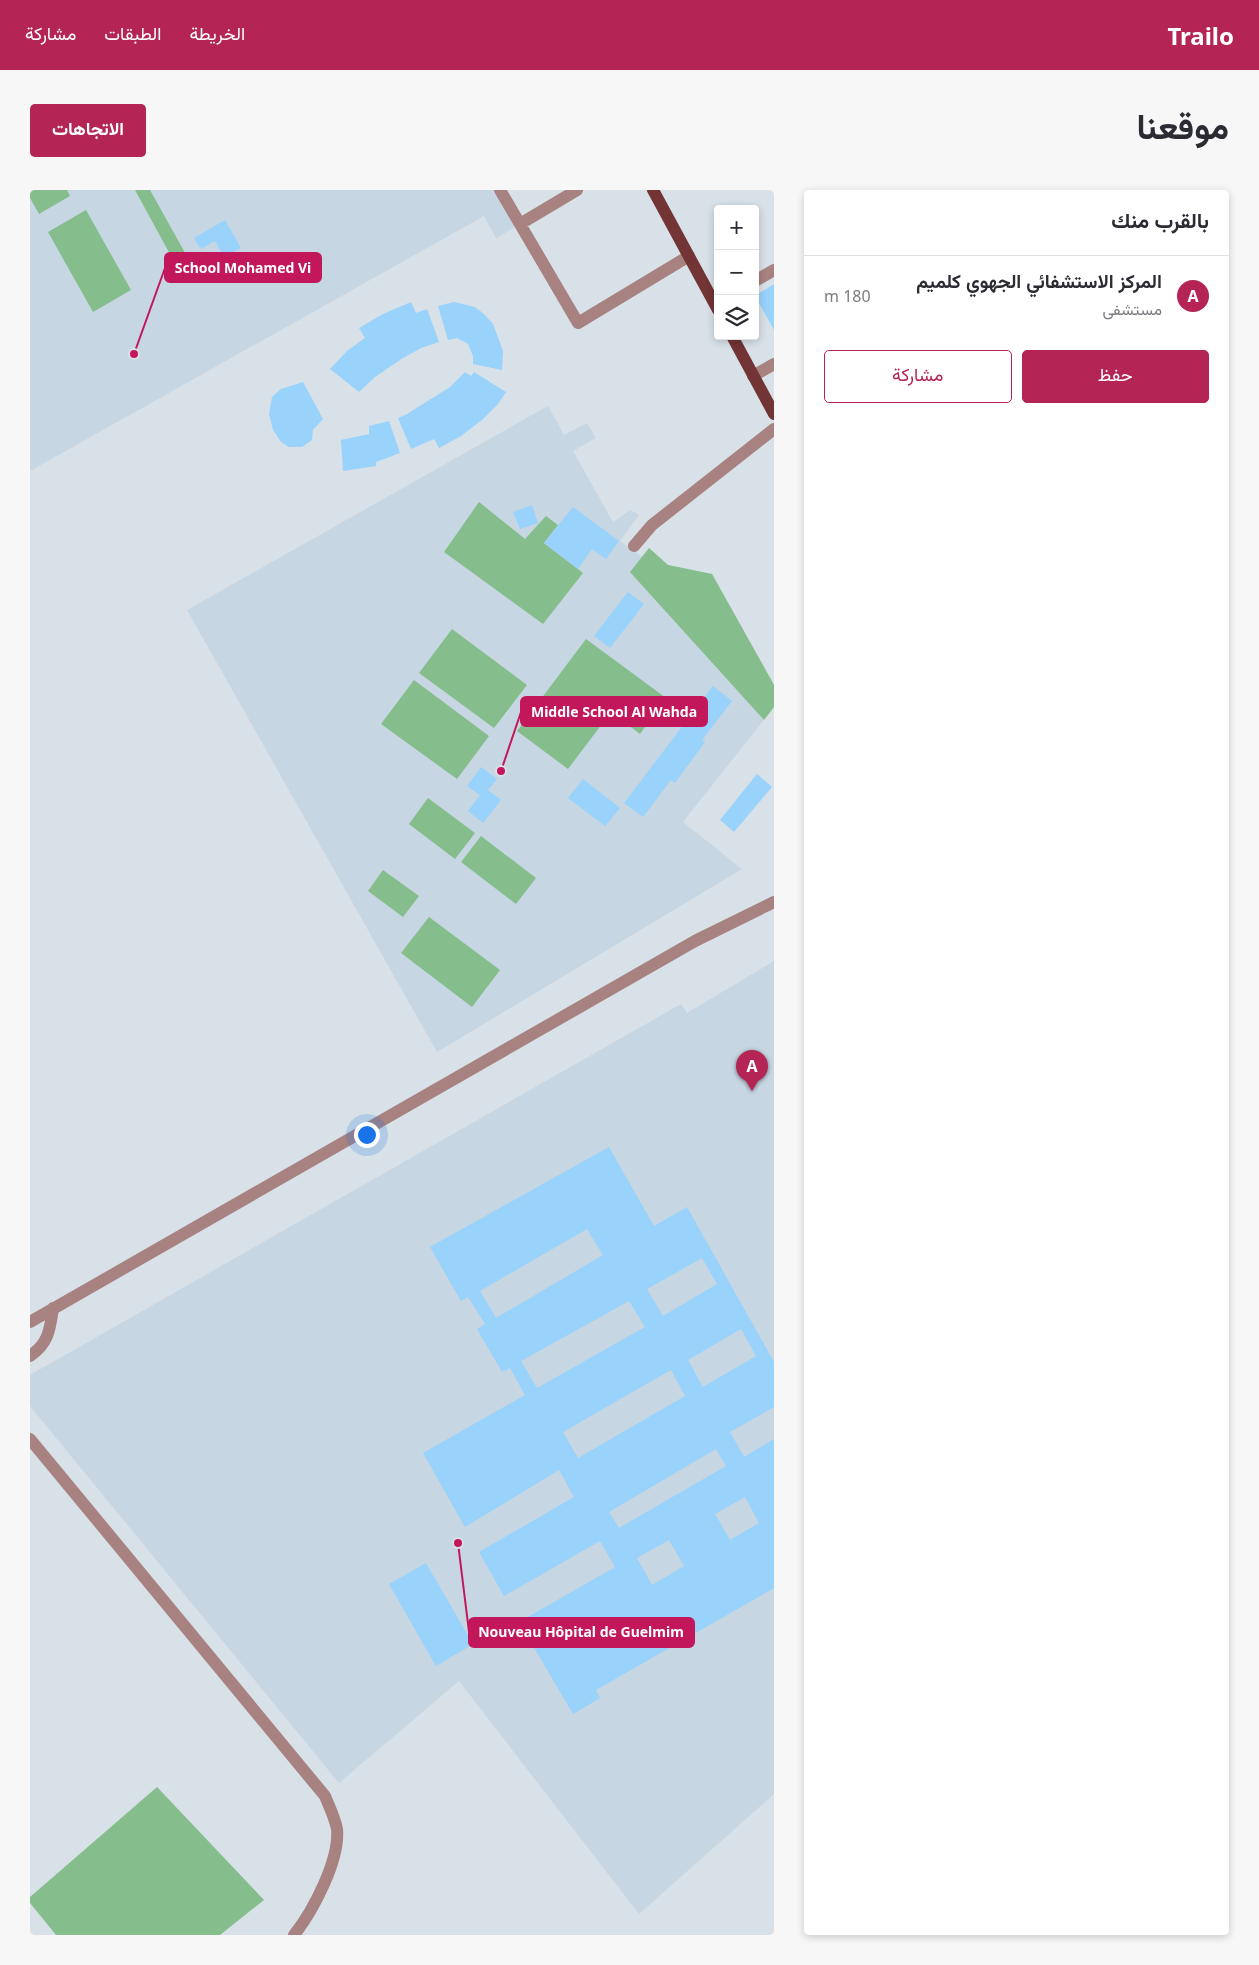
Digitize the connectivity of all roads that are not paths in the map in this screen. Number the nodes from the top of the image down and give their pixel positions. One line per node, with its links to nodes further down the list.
1 (500, 190): 4 (street)
2 (577, 190): 4 (street)
3 (654, 190): 5 (main road)
4 (520, 224): 5 (street)
5 (689, 256): 8 (main road)
6 (774, 270): 7 (street)
7 (759, 279)
8 (714, 300)
9 (734, 340): 11 (main road)
10 (774, 364): 11 (street)
11 (753, 376): 12 (main road)
12 (774, 414)
13 (774, 428): 14 (street)
14 (634, 546)
15 (774, 902): 16 (street)
16 (53, 1308): 17 (street); 18 (street)
17 (30, 1322)
18 (30, 1356)
19 (30, 1439): 20 (street)
20 (294, 1935)

